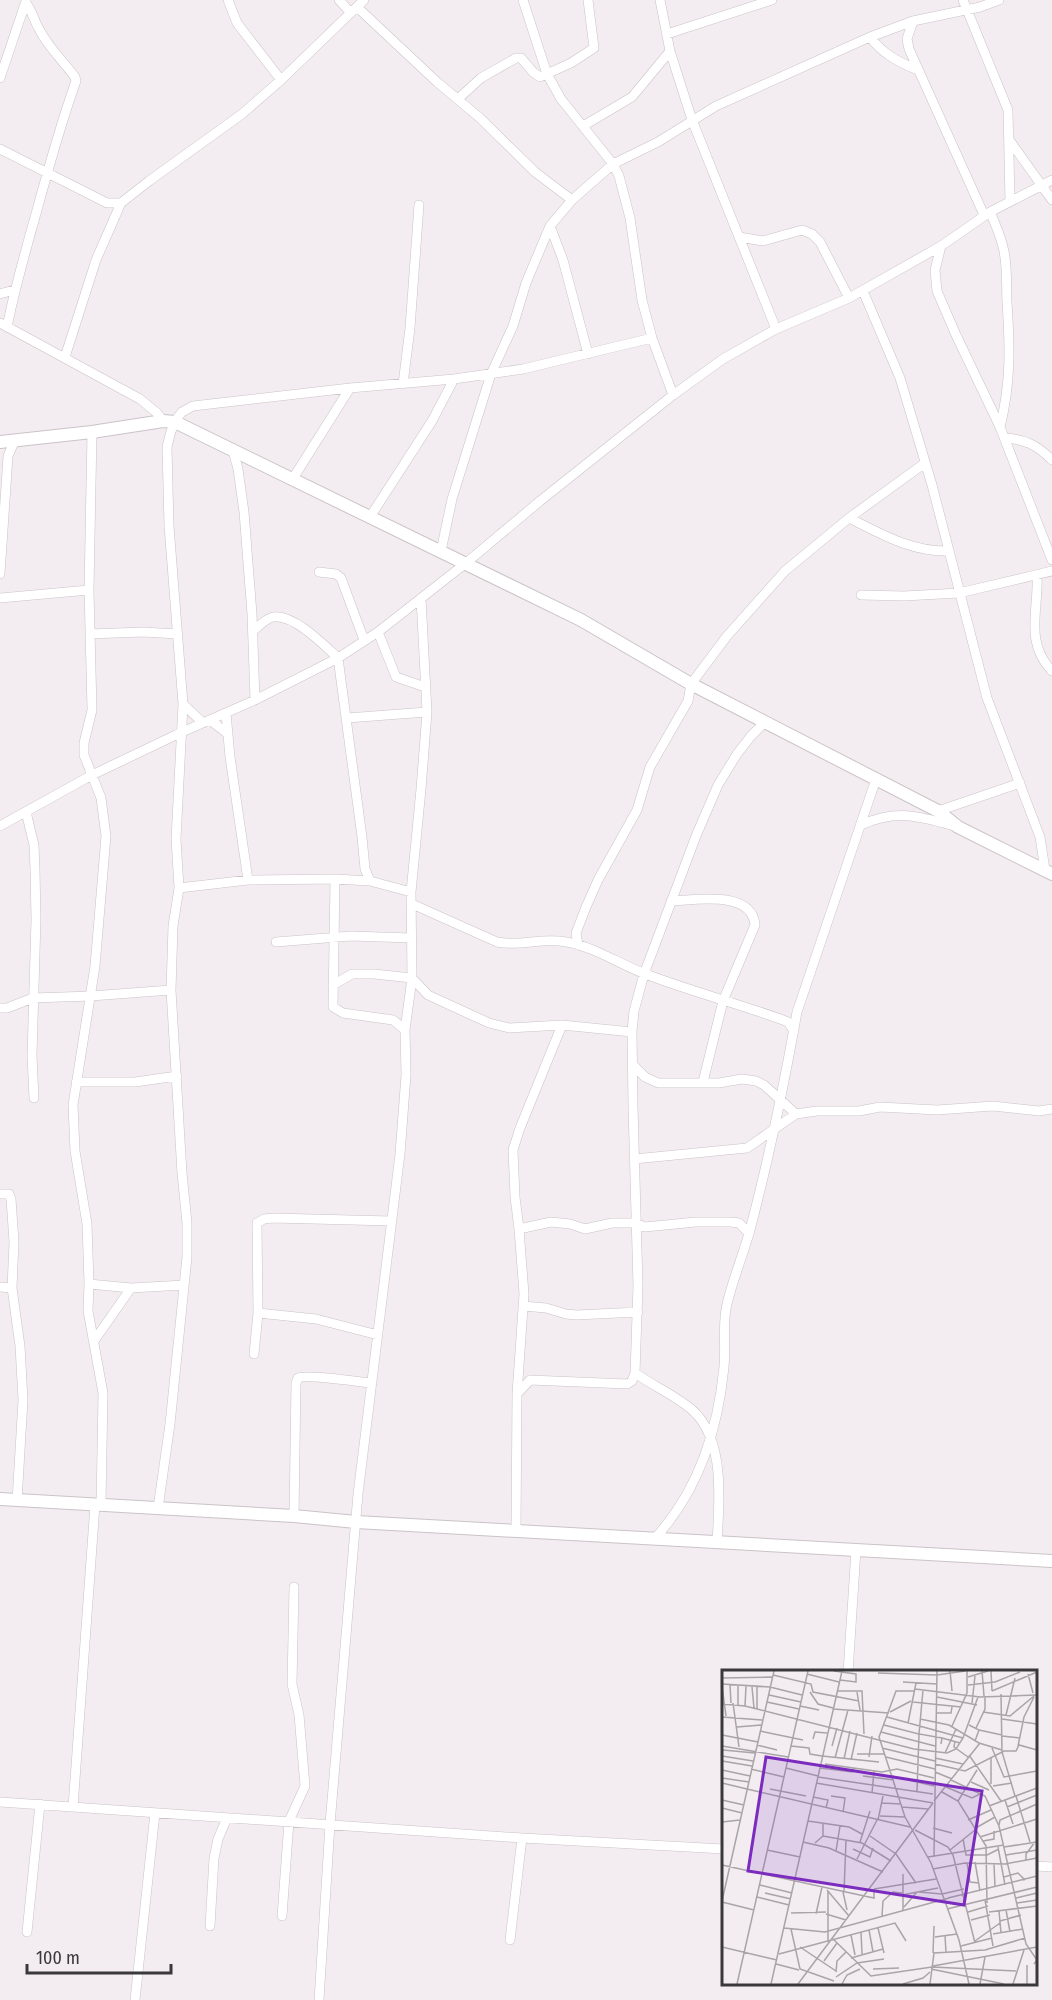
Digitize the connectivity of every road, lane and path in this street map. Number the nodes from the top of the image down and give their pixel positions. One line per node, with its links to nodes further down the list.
1 (228, 0): 18 (street)
2 (339, 0): 10 (street)
3 (523, 0): 16 (street)
4 (588, 0): 16 (street)
5 (660, 0): 12 (street)
6 (772, 0): 12 (street)
7 (999, 0): 9 (street)
8 (26, 1): 17 (street); 25 (street)
9 (964, 4): 11 (street); 22 (street)
10 (357, 6): 18 (street); 19 (street)
11 (913, 21): 13 (street); 15 (street)
12 (667, 34): 14 (street)
13 (870, 37): 15 (street); 20 (street)
14 (670, 51): 20 (street); 21 (street)
15 (918, 70): 34 (street)
16 (547, 74): 19 (street); 21 (street)
17 (0, 78)
18 (281, 80): 32 (street)
19 (459, 98): 28 (street)
20 (692, 120): 24 (street); 37 (street)
21 (583, 126): 24 (street)
22 (1010, 141): 27 (street); 30 (street)
23 (0, 149): 25 (street)
24 (613, 164): 28 (street); 45 (street)
25 (47, 174): 31 (street); 39 (street)
26 (1052, 180): 27 (street)
27 (1042, 186): 29 (street); 30 (street)
28 (572, 200): 36 (street)
29 (1052, 200)
30 (1010, 201): 34 (street)
31 (107, 203): 32 (street); 35 (street)
32 (121, 203): 35 (street)
33 (419, 205): 50 (street)
34 (987, 214): 38 (street); 54 (street)
35 (114, 217): 47 (street)
36 (550, 226): 46 (street); 48 (street)
37 (739, 237): 42 (street); 44 (street)
38 (941, 246): 40 (street); 54 (street)
39 (14, 290): 41 (street); 43 (street)
40 (863, 291): 42 (street); 62 (street)
41 (0, 294)
42 (849, 298): 44 (street)
43 (2, 325): 47 (street)
44 (776, 329): 52 (street)
45 (652, 338): 46 (street); 52 (street)
46 (588, 354): 48 (street)
47 (65, 357): 53 (street)
48 (491, 374): 49 (street); 66 (street)
49 (454, 380): 50 (street); 64 (street)
50 (403, 384): 51 (street)
51 (350, 388): 53 (street); 63 (street)
52 (673, 395): 69 (street)
53 (169, 422): 55 (street); 59 (street); 84 (street)
54 (1000, 427): 56 (street)
55 (92, 432): 57 (street); 74 (street)
56 (1004, 438): 61 (street); 68 (street)
57 (15, 440): 58 (street); 60 (street)
58 (0, 442): 60 (street)
59 (233, 451): 63 (street); 81 (street)
60 (8, 456): 72 (street)
61 (1052, 460)
62 (925, 463): 65 (street); 67 (street)
63 (292, 480): 64 (street)
64 (370, 517): 66 (street)
65 (849, 518): 67 (street); 88 (street)
66 (441, 551): 69 (street)
67 (948, 551): 75 (street)
68 (1052, 560)
69 (466, 563): 78 (street); 88 (street)
70 (1052, 571): 73 (street)
71 (319, 572): 85 (street)
72 (0, 574)
73 (1037, 574): 75 (street); 87 (street)
74 (88, 590): 77 (street); 83 (street)
75 (959, 592): 76 (street); 101 (street)
76 (861, 595)
77 (0, 598)
78 (421, 598): 79 (street); 80 (street)
79 (402, 613): 80 (street); 82 (street)
80 (421, 622): 89 (street)
81 (253, 630): 86 (street); 90 (street)
82 (378, 632): 85 (street); 89 (street)
83 (90, 634): 84 (street); 99 (street)
84 (178, 634): 91 (street)
85 (364, 640): 86 (street)
86 (338, 658): 90 (street); 94 (street)
87 (1052, 671)
88 (691, 684): 96 (street); 119 (street)
89 (425, 687): 92 (street)
90 (255, 700): 93 (street)
91 (183, 704): 95 (street); 97 (street)
92 (427, 712): 94 (street); 116 (street)
93 (226, 713): 95 (street); 98 (street)
94 (347, 718): 114 (street)
95 (207, 721): 97 (street); 98 (street)
96 (765, 722): 100 (street); 117 (street)
97 (180, 733): 99 (street); 115 (street)
98 (228, 734): 113 (street)
99 (92, 776): 102 (street); 103 (street)
100 (876, 778): 104 (street); 106 (street)
101 (1020, 783): 104 (street); 110 (street)
102 (77, 784): 103 (street); 105 (street)
103 (97, 789): 130 (street)
104 (938, 811): 108 (street)
105 (26, 812): 107 (street); 131 (street)
106 (861, 825): 108 (street); 135 (street)
107 (0, 826)
108 (958, 827): 111 (street)
109 (1052, 834): 110 (street)
110 (1040, 837): 111 (street)
111 (1049, 872)
112 (335, 879): 113 (street); 114 (street); 120 (street)
113 (248, 880): 115 (street)
114 (365, 881): 116 (street)
115 (179, 888): 128 (street)
116 (411, 891): 118 (street)
117 (670, 901): 125 (street); 132 (street)
118 (412, 904): 121 (street); 123 (street)
119 (576, 933): 123 (street); 124 (street)
120 (334, 938): 121 (street); 122 (street); 127 (street)
121 (411, 938): 126 (street)
122 (276, 942)
123 (566, 942): 124 (street)
124 (578, 945): 125 (street)
125 (644, 974): 132 (street); 141 (street)
126 (412, 978): 127 (street); 129 (street); 133 (street)
127 (333, 985): 138 (street)
128 (171, 990): 130 (street); 144 (street)
129 (428, 995): 133 (street); 139 (street)
130 (91, 996): 131 (street); 145 (street)
131 (33, 998): 134 (street); 147 (street)
132 (723, 1001): 137 (street); 146 (street)
133 (409, 1002): 136 (street)
134 (0, 1008)
135 (797, 1012): 137 (street); 142 (street)
136 (406, 1013): 138 (street); 140 (street)
137 (775, 1016): 142 (street)
138 (393, 1020): 140 (street)
139 (562, 1025): 141 (street); 156 (street)
140 (405, 1030): 154 (street)
141 (632, 1032): 143 (street)
142 (794, 1032): 148 (street)
143 (633, 1065): 146 (street); 152 (street)
144 (177, 1076): 145 (street); 159 (street)
145 (76, 1082): 158 (street)
146 (703, 1082): 148 (street)
147 (34, 1098)
148 (779, 1100): 150 (street); 151 (street)
149 (1052, 1109): 150 (street)
150 (796, 1114): 151 (street)
151 (773, 1128): 152 (street); 157 (street)
152 (634, 1160): 155 (street)
153 (0, 1194): 161 (street)
154 (391, 1221): 165 (street); 166 (street)
155 (636, 1223): 156 (street); 157 (street); 164 (street)
156 (519, 1229): 163 (street)
157 (749, 1233): 172 (street)
158 (89, 1284): 162 (street); 167 (street)
159 (184, 1285): 162 (street); 176 (street)
160 (0, 1287): 161 (street)
161 (12, 1288): 174 (street)
162 (131, 1288): 167 (street)
163 (523, 1306): 164 (street); 171 (street)
164 (638, 1312): 169 (street)
165 (258, 1313): 166 (street); 168 (street)
166 (378, 1335): 170 (street)
167 (94, 1341): 175 (street)
168 (254, 1354)
169 (635, 1373): 171 (street); 172 (street)
170 (372, 1383): 177 (street); 178 (street)
171 (517, 1394): 179 (street)
172 (711, 1440): 180 (street); 181 (street)
173 (0, 1499): 174 (street)
174 (17, 1501): 175 (street)
175 (98, 1505): 176 (street); 188 (street)
176 (158, 1508): 177 (street)
177 (294, 1516): 178 (street)
178 (356, 1522): 179 (street); 192 (street)
179 (516, 1531): 180 (street)
180 (656, 1538): 181 (street)
181 (717, 1543): 182 (street)
182 (856, 1550): 183 (street); 185 (street)
183 (1052, 1561)
184 (294, 1587): 191 (street)
185 (848, 1670)
186 (0, 1802): 187 (street)
187 (40, 1804): 188 (street); 199 (street)
188 (73, 1807): 189 (street)
189 (155, 1813): 190 (street); 201 (street)
190 (227, 1818): 191 (street); 198 (street)
191 (289, 1821): 192 (street); 197 (street)
192 (330, 1824): 193 (street); 202 (street)
193 (522, 1838): 194 (street); 200 (street)
194 (722, 1849)
195 (1037, 1866): 196 (street)
196 (1052, 1867)
197 (282, 1916)
198 (210, 1926)
199 (27, 1932)
200 (510, 1940)
201 (135, 2000)
202 (319, 2000)

